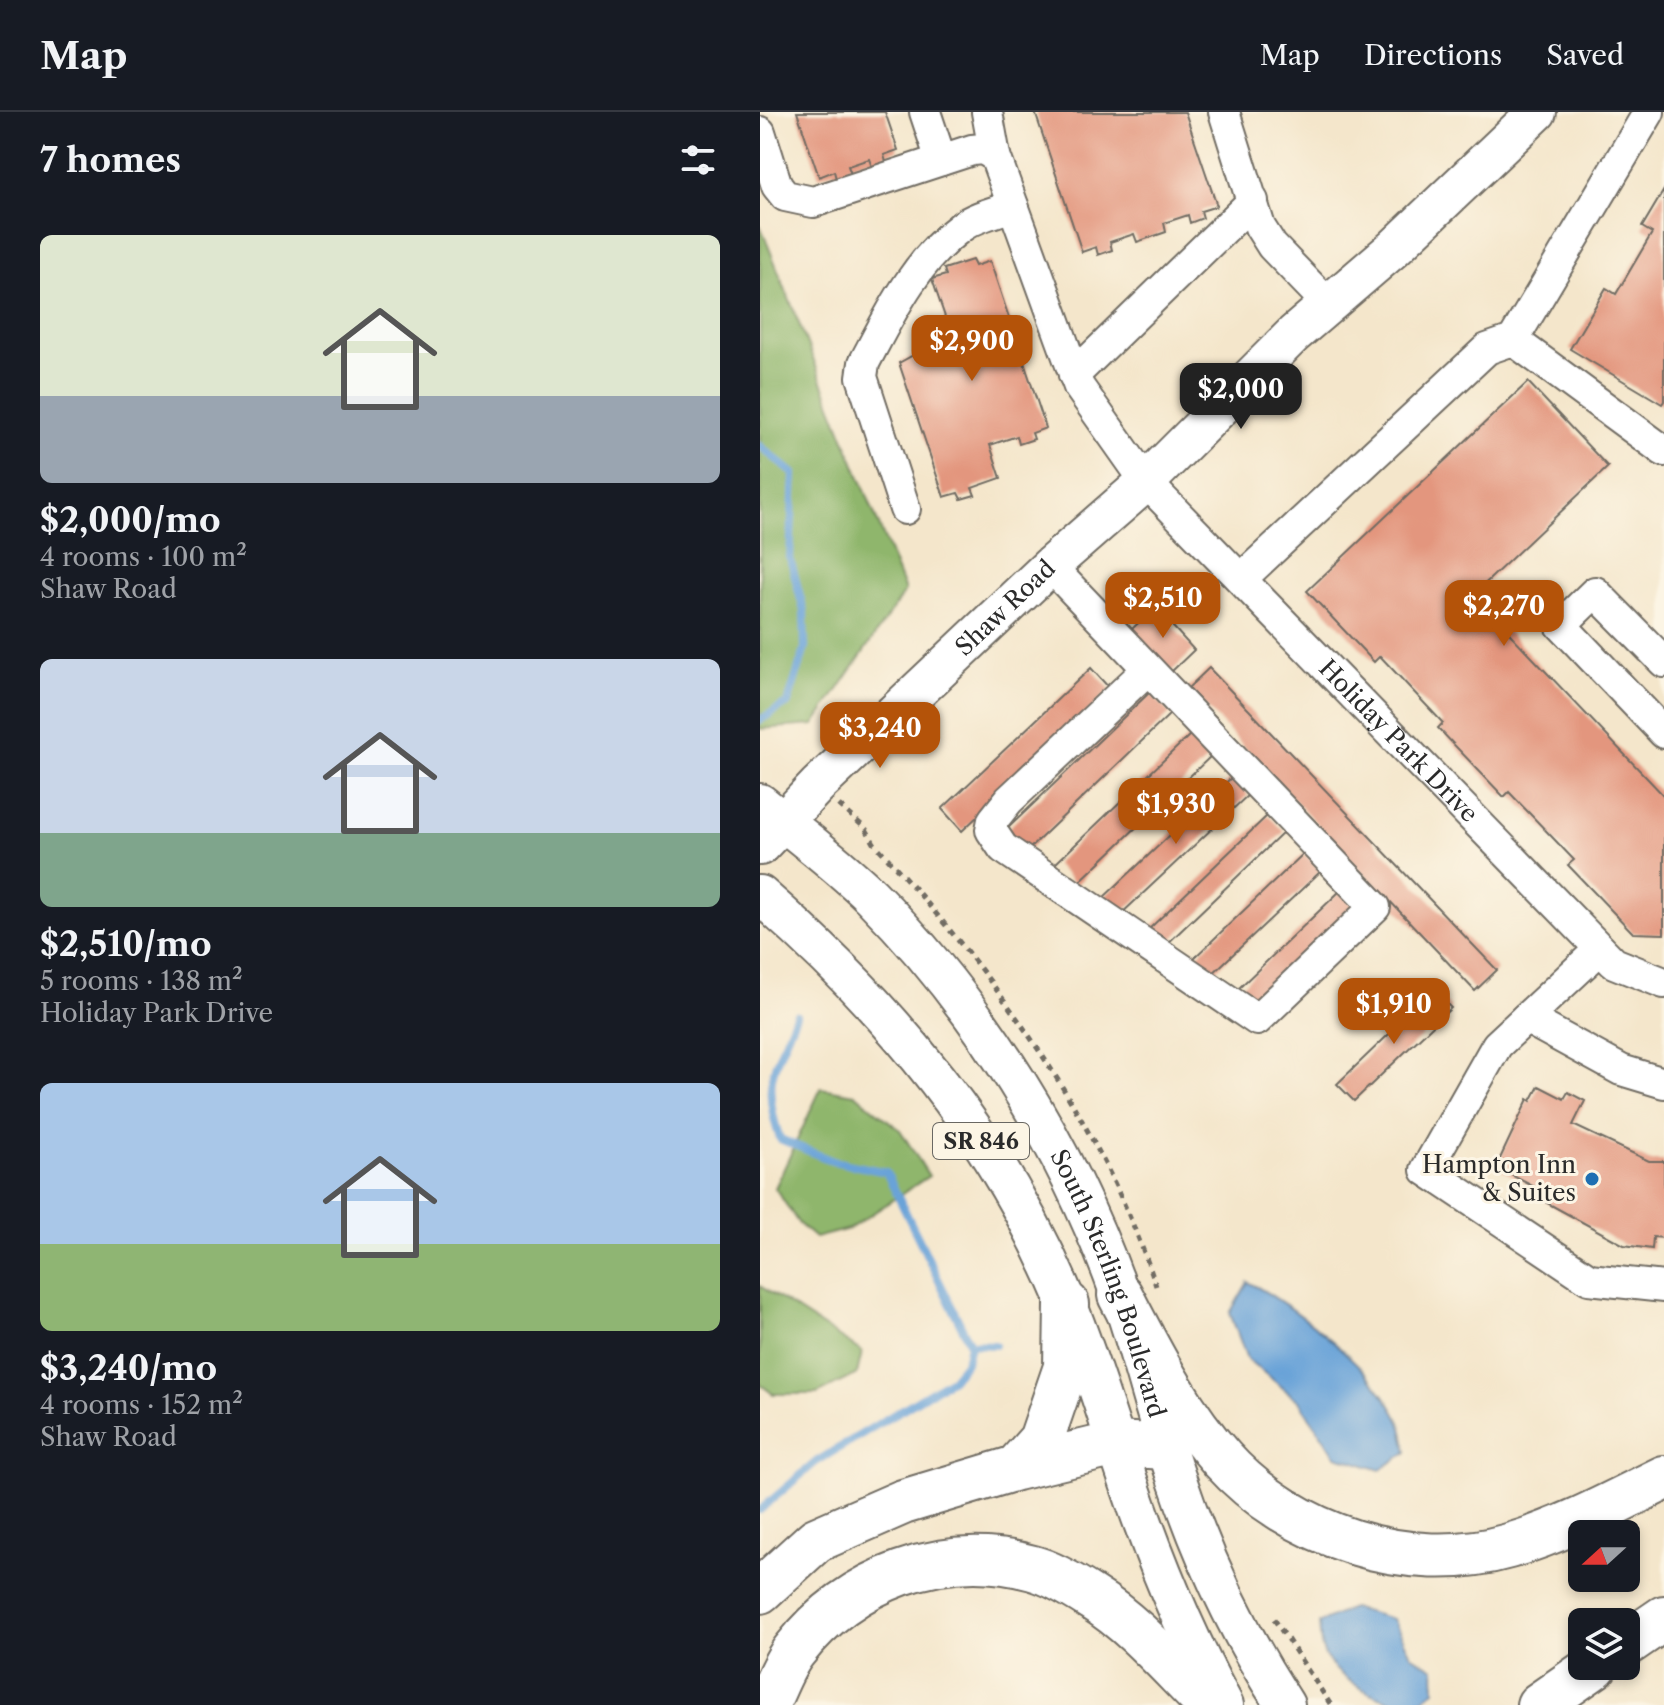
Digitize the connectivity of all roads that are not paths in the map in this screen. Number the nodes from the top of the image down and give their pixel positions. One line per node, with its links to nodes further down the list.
1 (925, 112): 8 (street)
2 (987, 112): 7 (street, Holiday Park Drive)
3 (1224, 112): 9 (street)
4 (1537, 112): 11 (main road, Shaw Road)
5 (1649, 112): 12 (street)
6 (760, 132): 8 (street)
7 (995, 156): 8 (street); 10 (street, Holiday Park Drive)
8 (941, 160)
9 (1253, 201): 11 (street); 13 (street)
10 (1013, 206): 13 (street, Holiday Park Drive); 16 (street)
11 (1328, 304): 15 (main road, Shaw Road)
12 (1513, 340): 14 (street); 18 (street)
13 (1074, 375): 15 (street, Holiday Park Drive)
14 (1664, 451)
15 (1146, 482): 17 (main road, Shaw Road); 18 (street, Holiday Park Drive)
16 (905, 509)
17 (1050, 566): 20 (street); 22 (main road, Shaw Road)
18 (1241, 579): 24 (street, Holiday Park Drive)
19 (1664, 662): 21 (street)
20 (1148, 669): 20 (street)
21 (1664, 733)
22 (768, 823): 29 (main road, South Sterling Boulevard / SR 846)
23 (760, 895): 30 (main road, South Sterling Boulevard / SR 846)
24 (1600, 949): 25 (street, Holiday Park Drive); 26 (street)
25 (1664, 983)
26 (1526, 1018): 27 (street); 28 (street)
27 (1664, 1083)
28 (1664, 1287)
29 (1120, 1295): 32 (main road, South Sterling Boulevard / SR 846); 34 (highway)
30 (1067, 1304): 31 (main road, South Sterling Boulevard / SR 846); 33 (highway)
31 (1116, 1444): 32 (highway); 33 (highway); 41 (main road, South Sterling Boulevard / SR 846)
32 (1166, 1447): 42 (main road, South Sterling Boulevard / SR 846)
33 (1016, 1468): 35 (highway)
34 (1664, 1478)
35 (760, 1591)
36 (1664, 1618): 37 (highway)
37 (1640, 1634)
38 (1575, 1680): 43 (highway)
39 (766, 1705): 40 (highway)
40 (1209, 1705)
41 (1224, 1705)
42 (1285, 1705)
43 (1539, 1705)

